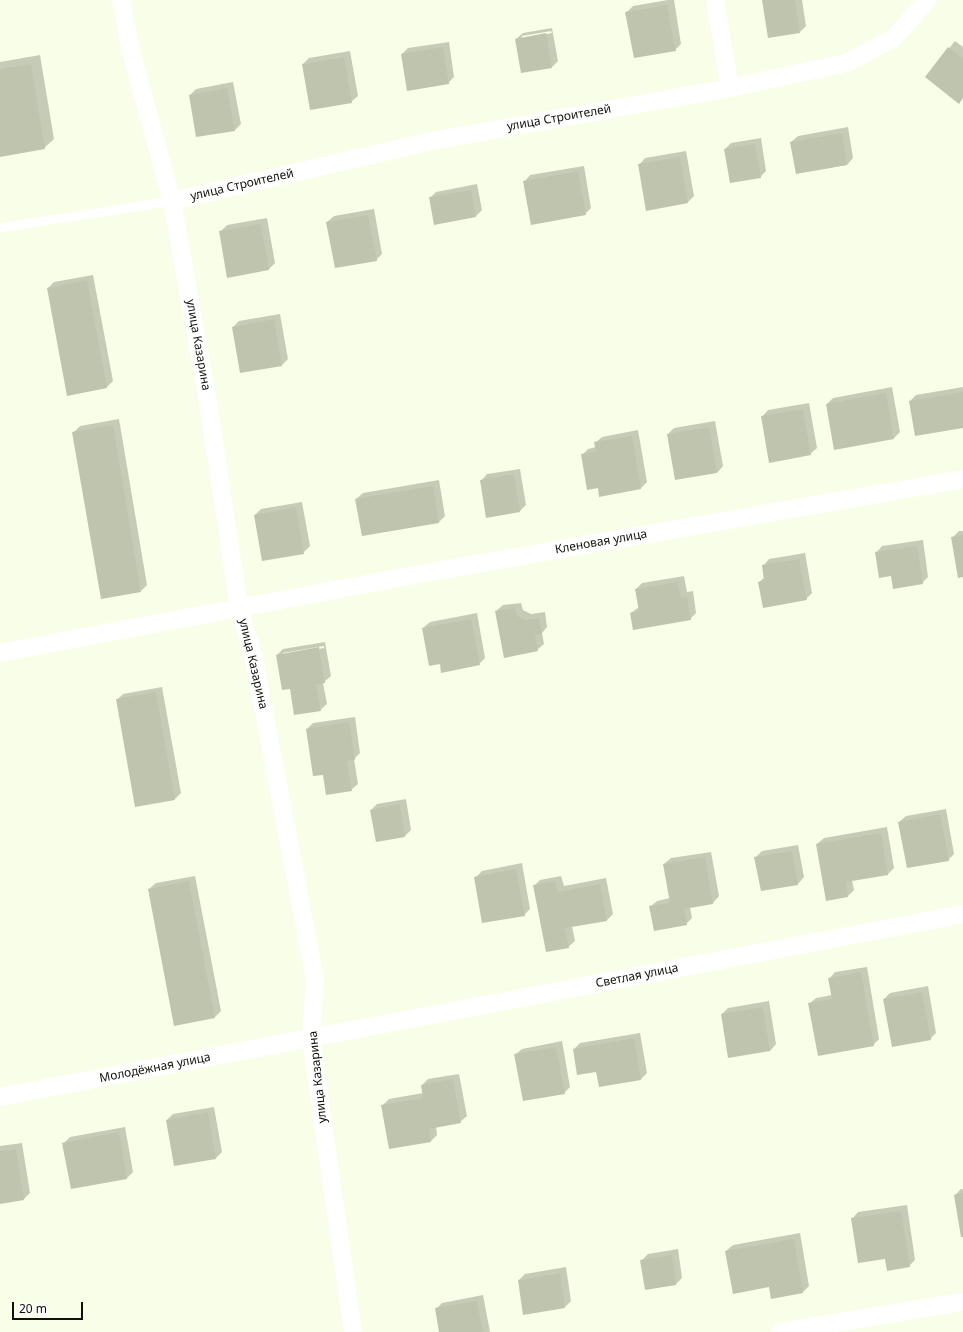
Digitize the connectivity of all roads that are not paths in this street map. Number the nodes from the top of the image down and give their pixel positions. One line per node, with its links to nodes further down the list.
1 (121, 0): 5 (street, улица Казарина)
2 (715, 0): 4 (street)
3 (927, 0): 4 (street, улица Строителей)
4 (730, 88): 5 (street, улица Строителей)
5 (172, 201): 6 (lane); 8 (street, улица Казарина)
6 (0, 228)
7 (963, 479): 8 (street, Кленовая улица)
8 (239, 607): 9 (street, Кленовая улица); 11 (street, улица Казарина)
9 (0, 653)
10 (963, 914): 11 (street, Светлая улица)
11 (311, 1039): 12 (street, Молодёжная улица); 14 (street, улица Казарина)
12 (0, 1097)
13 (963, 1302): 15 (street)
14 (352, 1332)
15 (780, 1332)

